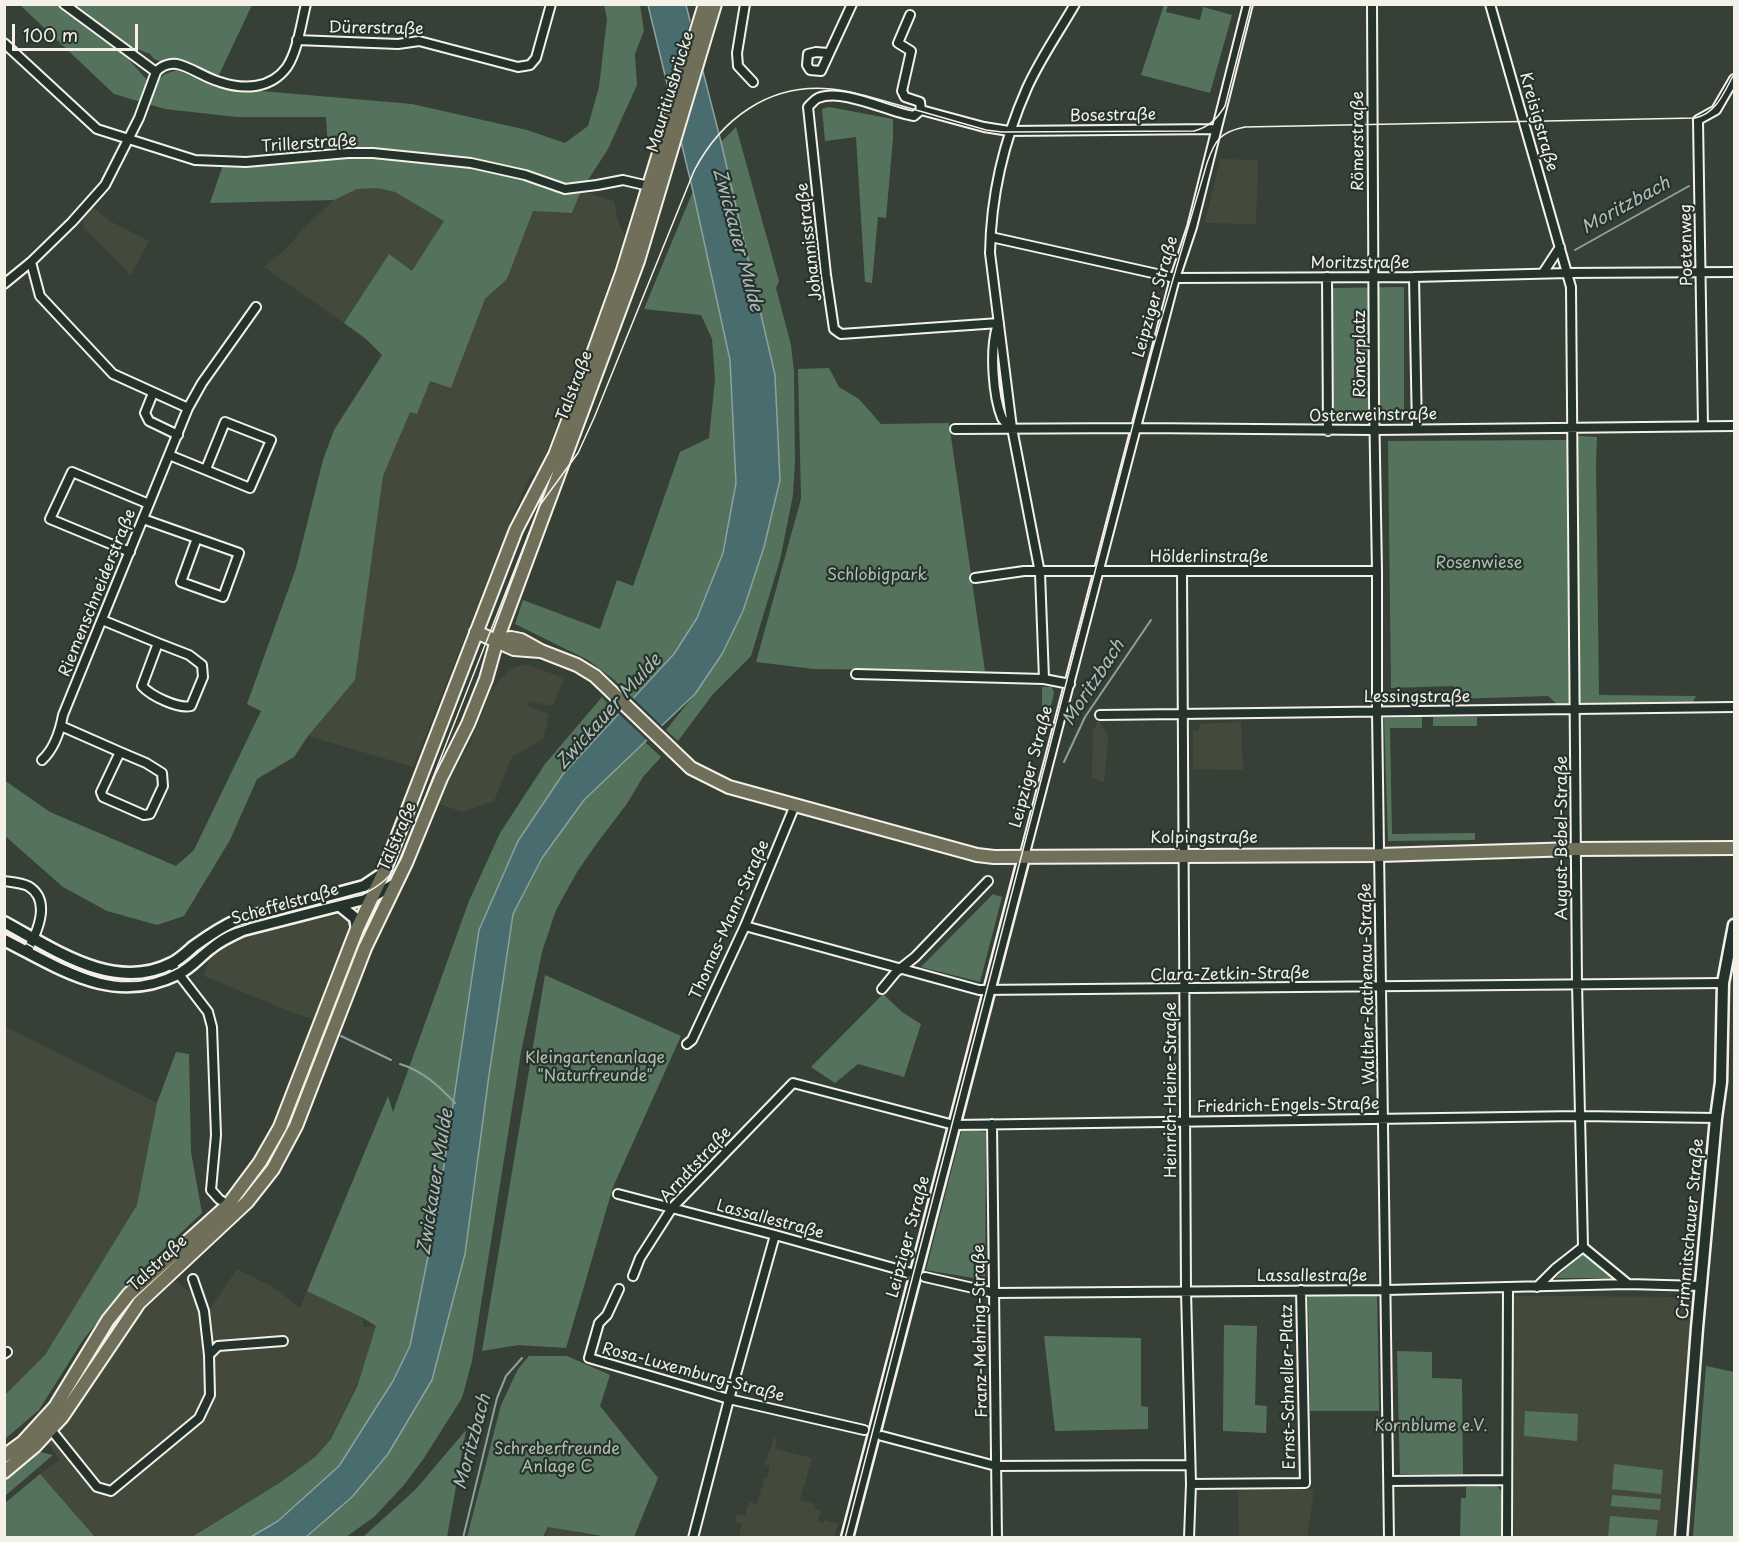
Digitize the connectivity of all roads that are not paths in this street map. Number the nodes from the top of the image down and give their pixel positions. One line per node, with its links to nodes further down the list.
1 (64, 4): 16 (street)
2 (306, 4): 13 (street)
3 (551, 4): 13 (street, Dürerstraße)
4 (705, 4): 23 (main road, Mauritiusbrücke)
5 (715, 4): 23 (main road, Mauritiusbrücke)
6 (745, 4): 18 (street)
7 (852, 4): 15 (street)
8 (1075, 4): 21 (street)
9 (1248, 4): 20 (street, Leipziger Straße)
10 (1372, 4): 32 (street, Römerstraße)
11 (1490, 4): 25 (street, Kreisigstraße)
12 (909, 15): 19 (street)
13 (297, 40): 16 (street)
14 (4, 43): 22 (street, Trillerstraße)
15 (828, 53)
16 (156, 72): 22 (street)
17 (1734, 79): 27 (street, Poetenweg)
18 (753, 82)
19 (921, 110): 21 (street, Bosestraße); 37 (street, Johannisstraße)
20 (1216, 129): 21 (street, Bosestraße); 34 (street, Leipziger Straße)
21 (1010, 131): 24 (street)
22 (129, 138): 23 (street, Trillerstraße); 26 (street)
23 (653, 188): 62 (main road, Talstraße); 63 (main road, Talstraße)
24 (991, 237): 34 (street, Moritzstraße); 37 (street)
25 (1560, 247): 29 (street); 30 (street, Kreisigstraße)
26 (31, 262): 35 (street); 38 (street)
27 (1701, 272): 28 (street, Moritzstraße); 30 (street, Moritzstraße); 40 (street, Poetenweg)
28 (1734, 272)
29 (1543, 273): 30 (street, Moritzstraße); 33 (street, Moritzstraße)
30 (1568, 273): 44 (street, Kreisigstraße)
31 (1327, 277): 32 (street, Moritzstraße); 34 (street, Moritzstraße); 48 (street, Römerplatz)
32 (1373, 277): 33 (street, Moritzstraße); 47 (street, Römerplatz)
33 (1414, 277): 46 (street)
34 (1175, 278): 43 (street, Leipziger Straße)
35 (4, 284)
36 (256, 307): 39 (street, Riemenschneiderstraße)
37 (999, 323): 42 (street)
38 (153, 393): 39 (street); 49 (street)
39 (188, 408): 49 (street, Riemenschneiderstraße)
40 (1703, 426): 41 (street, Osterweihstraße); 44 (street, Osterweihstraße)
41 (1734, 426)
42 (1012, 428): 43 (street, Osterweihstraße); 45 (street, Osterweihstraße); 59 (street)
43 (1136, 428): 48 (street, Osterweihstraße); 58 (street, Leipziger Straße)
44 (1571, 428): 46 (street, Osterweihstraße); 69 (street, August-Bebel-Straße)
45 (956, 429)
46 (1417, 429): 47 (street, Osterweihstraße)
47 (1375, 430): 48 (street, Osterweihstraße); 57 (street, Walther-Rathenau-Straße)
48 (1328, 431)
49 (178, 435): 50 (street, Riemenschneiderstraße)
50 (169, 455): 51 (street); 52 (street, Riemenschneiderstraße)
51 (206, 469): 51 (street)
52 (149, 504): 53 (street, Riemenschneiderstraße); 55 (street)
53 (143, 519): 54 (street); 55 (street, Riemenschneiderstraße)
54 (197, 538): 54 (street)
55 (130, 552): 61 (street, Riemenschneiderstraße)
56 (1182, 571): 57 (street, Hölderlinstraße); 58 (street, Hölderlinstraße); 72 (street, Heinrich-Heine-Straße)
57 (1377, 571): 70 (street, Walther-Rathenau-Straße)
58 (1099, 572): 59 (street, Hölderlinstraße); 67 (street, Leipziger Straße)
59 (1040, 573): 60 (street, Hölderlinstraße); 66 (street)
60 (975, 578)
61 (102, 620): 64 (street); 73 (street, Riemenschneiderstraße)
62 (476, 632): 63 (main road); 84 (main road, Talstraße)
63 (497, 640): 76 (main road, Kolpingstraße); 84 (main road, Talstraße)
64 (158, 643): 64 (street)
65 (856, 674): 66 (street)
66 (1044, 679): 67 (street)
67 (1070, 684): 81 (street, Leipziger Straße)
68 (1734, 707): 69 (street, Lessingstraße)
69 (1575, 710): 70 (street, Lessingstraße); 78 (street, August-Bebel-Straße)
70 (1377, 712): 72 (street, Lessingstraße); 79 (street, Walther-Rathenau-Straße)
71 (1100, 715): 72 (street, Lessingstraße)
72 (1183, 715): 80 (street, Heinrich-Heine-Straße)
73 (61, 726): 74 (street); 75 (street, Riemenschneiderstraße)
74 (120, 752): 74 (street)
75 (42, 760)
76 (795, 805): 81 (main road, Kolpingstraße); 88 (street, Thomas-Mann-Straße)
77 (1734, 848): 78 (main road, Kolpingstraße)
78 (1576, 849): 79 (main road, Kolpingstraße); 96 (street, August-Bebel-Straße)
79 (1379, 855): 80 (main road, Kolpingstraße); 98 (street, Walther-Rathenau-Straße)
80 (1184, 856): 81 (main road, Kolpingstraße); 100 (street, Heinrich-Heine-Straße)
81 (1024, 857): 101 (street, Leipziger Straße)
82 (4, 881): 90 (street)
83 (988, 881): 94 (street)
84 (376, 893): 85 (street, Scheffelstraße); 89 (main road, Talstraße); 93 (street, Scheffelstraße); 130 (main road, Talstraße)
85 (339, 905): 89 (street); 95 (street, Scheffelstraße)
86 (4, 922): 90 (street, Scheffelstraße)
87 (1734, 925): 97 (street, Crimmitschauer Straße)
88 (745, 926): 94 (street, Clara-Zetkin-Straße); 102 (street, Thomas-Mann-Straße)
89 (357, 928): 111 (main road, Talstraße)
90 (34, 938): 92 (street); 93 (street, Scheffelstraße)
91 (4, 940): 92 (street, Scheffelstraße)
92 (27, 951): 95 (street, Scheffelstraße)
93 (171, 964): 95 (street)
94 (900, 969): 99 (street); 101 (street, Clara-Zetkin-Straße)
95 (179, 974): 111 (street)
96 (1577, 983): 97 (street, Clara-Zetkin-Straße); 98 (street, Clara-Zetkin-Straße); 104 (street, August-Bebel-Straße)
97 (1724, 983): 105 (street, Crimmitschauer Straße)
98 (1381, 986): 100 (street, Clara-Zetkin-Straße); 106 (street, Walther-Rathenau-Straße)
99 (882, 989)
100 (1185, 989): 101 (street, Clara-Zetkin-Straße); 107 (street, Heinrich-Heine-Straße)
101 (990, 991): 109 (street, Leipziger Straße)
102 (687, 1044)
103 (793, 1083): 109 (street, Friedrich-Engels-Straße); 112 (street, Arndtstraße)
104 (1580, 1116): 105 (street, Friedrich-Engels-Straße); 106 (street, Friedrich-Engels-Straße); 114 (street, August-Bebel-Straße)
105 (1716, 1118): 119 (street, Crimmitschauer Straße)
106 (1383, 1119): 107 (street, Friedrich-Engels-Straße); 124 (street, Walther-Rathenau-Straße)
107 (1187, 1121): 108 (street, Friedrich-Engels-Straße); 125 (street, Heinrich-Heine-Straße)
108 (992, 1124): 109 (street, Friedrich-Engels-Straße); 126 (street, Franz-Mehring-Straße)
109 (954, 1125): 116 (street, Leipziger Straße)
110 (618, 1194): 112 (street, Lassallestraße)
111 (228, 1205): 130 (main road, Talstraße)
112 (672, 1208): 113 (street, Lassallestraße); 115 (street, Arndtstraße)
113 (775, 1235): 116 (street, Lassallestraße); 129 (street)
114 (1582, 1247): 118 (street); 121 (street)
115 (633, 1276)
116 (920, 1276): 126 (street, Lassallestraße); 141 (street, Leipziger Straße)
117 (193, 1279): 128 (street)
118 (1628, 1284): 119 (street, Lassallestraße); 121 (street, Lassallestraße)
119 (1701, 1286): 146 (street, Crimmitschauer Straße)
120 (1508, 1287): 121 (street, Lassallestraße); 124 (street, Lassallestraße); 137 (street)
121 (1537, 1287)
122 (619, 1289): 129 (street, Rosa-Luxemburg-Straße)
123 (1301, 1290): 124 (street, Lassallestraße); 125 (street, Lassallestraße); 139 (street, Ernst-Schneller-Platz)
124 (1386, 1290): 138 (street, Walther-Rathenau-Straße)
125 (1186, 1291): 126 (street, Lassallestraße); 135 (street, Heinrich-Heine-Straße)
126 (995, 1293): 134 (street, Franz-Mehring-Straße)
127 (283, 1341): 128 (street)
128 (209, 1355): 130 (street)
129 (729, 1399): 131 (street, Rosa-Luxemburg-Straße); 140 (street)
130 (47, 1425): 133 (main road); 136 (main road)
131 (864, 1430)
132 (882, 1436): 134 (street)
133 (4, 1456)
134 (996, 1466): 135 (street); 142 (street, Franz-Mehring-Straße)
135 (1190, 1466): 139 (street, Heinrich-Heine-Straße)
136 (4, 1472)
137 (1507, 1480): 138 (street); 145 (street)
138 (1389, 1481): 144 (street, Walther-Rathenau-Straße)
139 (1191, 1484): 143 (street, Heinrich-Heine-Straße)
140 (693, 1538)
141 (847, 1538)
142 (997, 1538)
143 (1189, 1538)
144 (1389, 1538)
145 (1507, 1538)
146 (1681, 1538)

